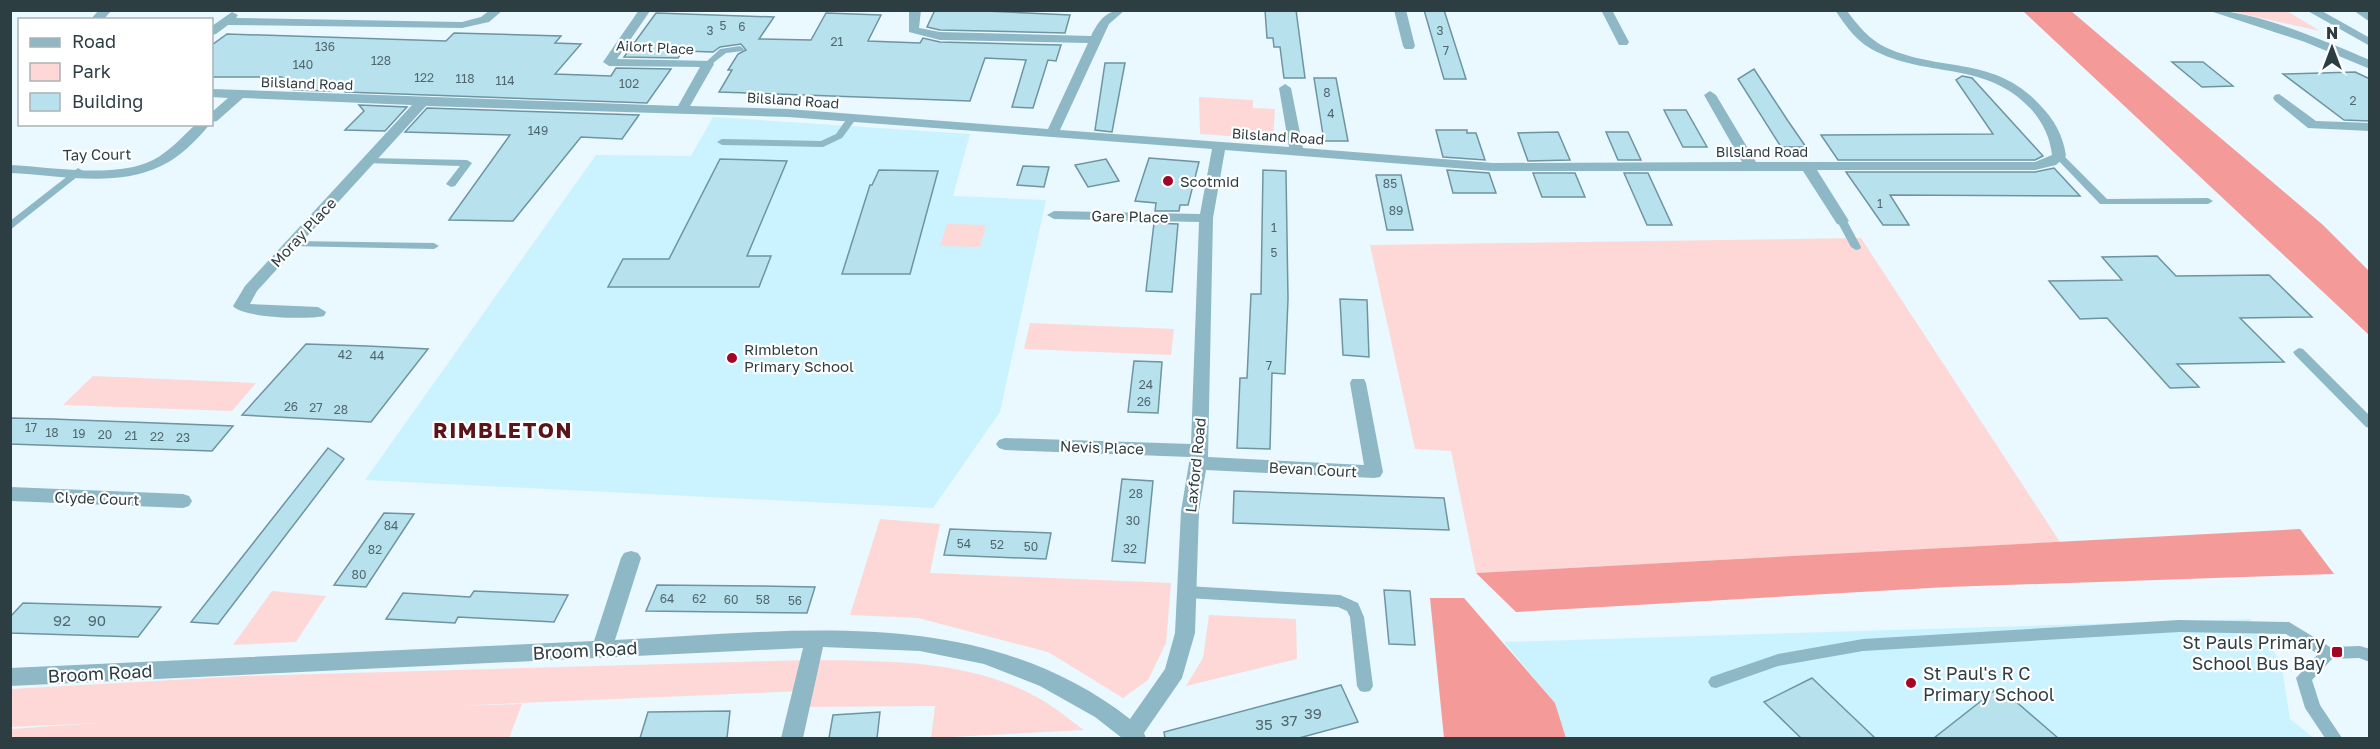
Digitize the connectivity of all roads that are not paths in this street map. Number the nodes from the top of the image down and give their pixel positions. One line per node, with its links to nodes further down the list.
1 (238, 10): 13 (street)
2 (498, 10): 13 (street)
3 (915, 10): 15 (street)
4 (1120, 10): 15 (street)
5 (1400, 10): 18 (street)
6 (1606, 10): 16 (street)
7 (1840, 10): 37 (street)
8 (2212, 10): 21 (street)
9 (2311, 10): 17 (street)
10 (2358, 10): 12 (street)
11 (644, 11): 20 (street, Ailort Place)
12 (2370, 19)
13 (225, 21): 14 (street)
14 (213, 31)
15 (1095, 40): 33 (street)
16 (1623, 42)
17 (2370, 43)
18 (1409, 46)
19 (740, 49): 20 (lane)
20 (708, 64): 28 (street, Ailort Place)
21 (2370, 65)
22 (1285, 88): 36 (street)
23 (213, 93): 24 (street, Bilsland Road)
24 (239, 95): 27 (street, Bilsland Road); 29 (street)
25 (1710, 95): 39 (street)
26 (2279, 98): 32 (street)
27 (422, 102): 28 (street, Bilsland Road); 38 (street, Moray Place)
28 (682, 109): 30 (street, Bilsland Road)
29 (213, 117)
30 (851, 118): 33 (street, Bilsland Road); 34 (lane)
31 (202, 126): 42 (street, Tay Court)
32 (2370, 127)
33 (1052, 134): 35 (street, Bilsland Road)
34 (722, 142)
35 (1219, 147): 36 (street, Bilsland Road); 46 (street, Laxford Road)
36 (1297, 152): 39 (street, Bilsland Road)
37 (2059, 156): 40 (street, Bilsland Road); 44 (lane)
38 (368, 161): 43 (lane); 49 (street, Moray Place)
39 (1751, 166): 40 (street, Bilsland Road)
40 (1807, 166): 47 (street)
41 (10, 169): 42 (street, Tay Court)
42 (78, 171): 48 (lane)
43 (451, 184)
44 (2208, 201)
45 (1054, 215): 46 (street, Gare Place)
46 (1206, 218): 57 (street, Laxford Road)
47 (1842, 221): 51 (lane)
48 (10, 227)
49 (292, 244): 50 (lane); 52 (street, Moray Place)
50 (434, 246)
51 (1856, 248)
52 (318, 312)
53 (2299, 352): 55 (lane)
54 (1358, 382): 57 (street, Bevan Court)
55 (2370, 424)
56 (1005, 444): 57 (street, Nevis Place)
57 (1198, 457): 61 (street, Laxford Road)
58 (10, 494): 59 (street, Clyde Court)
59 (183, 501)
60 (631, 558): 63 (street)
61 (1187, 592): 68 (lane); 69 (street, Laxford Road)
62 (815, 639): 63 (street, Broom Road); 69 (street, Broom Road); 70 (street)
63 (602, 649): 66 (street, Broom Road)
64 (2328, 653): 65 (lane); 67 (lane); 71 (lane)
65 (2370, 656)
66 (10, 677)
67 (1716, 682)
68 (1365, 686)
69 (1133, 736)
70 (792, 738)
71 (2334, 738)

